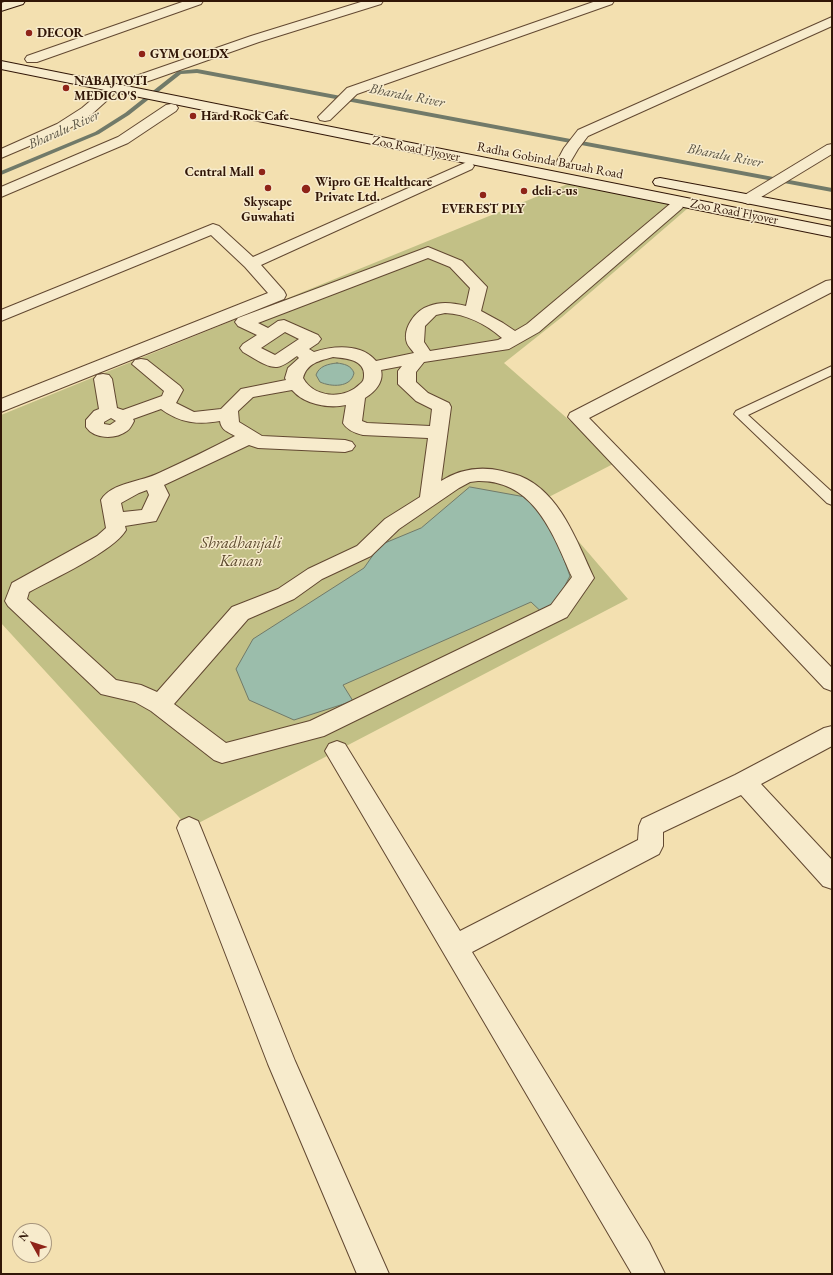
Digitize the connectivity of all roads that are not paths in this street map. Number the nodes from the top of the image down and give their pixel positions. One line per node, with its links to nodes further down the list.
1 (19, 1): 5 (street)
2 (196, 1): 9 (street)
3 (377, 1): 12 (street)
4 (608, 1): 15 (street)
5 (1, 7)
6 (832, 21): 20 (street)
7 (1, 53): 9 (street, Radha Gobinda Baruah Road)
8 (1, 58): 28 (street, Zoo Road Flyover)
9 (32, 59): 12 (street, Radha Gobinda Baruah Road)
10 (1, 65): 29 (street, Zoo Road Flyover)
11 (1, 72): 13 (street, Radha Gobinda Baruah Road)
12 (143, 81): 15 (street, Radha Gobinda Baruah Road)
13 (106, 94): 14 (street, Radha Gobinda Baruah Road); 18 (street)
14 (168, 107): 21 (street, Radha Gobinda Baruah Road); 24 (street)
15 (325, 117): 16 (street, Radha Gobinda Baruah Road)
16 (474, 146)
17 (832, 148): 25 (street)
18 (1, 154)
19 (548, 160): 20 (street, Radha Gobinda Baruah Road)
20 (563, 163): 22 (street, Radha Gobinda Baruah Road)
21 (467, 166): 26 (street, Radha Gobinda Baruah Road); 31 (street)
22 (578, 166)
23 (647, 180): 25 (street)
24 (1, 192)
25 (748, 199): 27 (street)
26 (675, 207): 30 (street, Radha Gobinda Baruah Road); 37 (street)
27 (832, 215)
28 (832, 223)
29 (832, 232)
30 (832, 238)
31 (251, 264): 34 (street); 45 (street)
32 (832, 285): 57 (street)
33 (472, 314): 35 (street); 37 (street); 39 (street)
34 (1, 316)
35 (244, 322): 36 (street); 40 (street)
36 (269, 335): 38 (street); 38 (street)
37 (513, 339): 39 (street)
38 (303, 353): 41 (street); 44 (street)
39 (421, 357): 41 (street); 51 (street)
40 (141, 364): 43 (street); 47 (street)
41 (372, 368): 46 (street)
42 (832, 370): 55 (lane)
43 (103, 379): 45 (street); 47 (street)
44 (296, 384): 46 (street); 49 (street)
45 (33, 393): 48 (street)
46 (356, 396): 50 (street)
47 (163, 402): 49 (street)
48 (1, 406)
49 (229, 413): 52 (street)
50 (351, 432): 51 (street); 52 (street)
51 (438, 432): 54 (street)
52 (249, 437): 53 (street)
53 (153, 482): 56 (street); 56 (street)
54 (429, 500): 58 (street); 58 (street)
55 (832, 500)
56 (114, 520): 58 (street)
57 (832, 682)
58 (159, 704)
59 (832, 735): 61 (street)
60 (336, 751): 64 (street)
61 (744, 782): 63 (street); 64 (street)
62 (189, 828): 65 (street)
63 (832, 878)
64 (455, 947): 66 (street)
65 (373, 1274)
66 (649, 1274)

